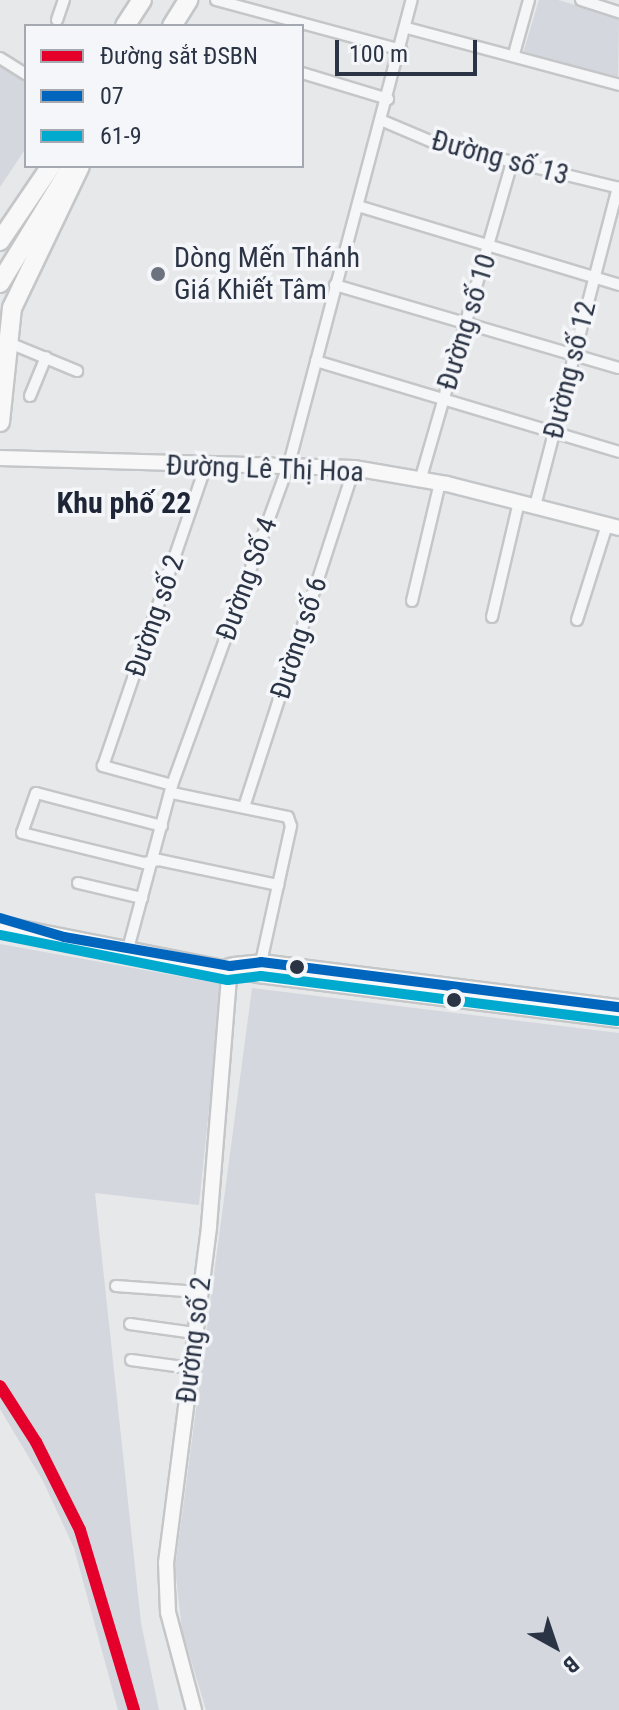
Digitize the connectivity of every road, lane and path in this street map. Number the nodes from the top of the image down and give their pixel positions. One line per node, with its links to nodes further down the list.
1 (64, 0): 13 (street)
2 (142, 0): 14 (highway)
3 (155, 0): 15 (highway)
4 (178, 0): 16 (highway)
5 (188, 0): 17 (highway)
6 (216, 0): 11 (street)
7 (261, 0): 11 (street)
8 (412, 0): 20 (street, Đường Số 4)
9 (529, 0): 22 (street)
10 (581, 0): 12 (street)
11 (258, 12): 18 (street)
12 (619, 12)
13 (57, 20)
14 (126, 24)
15 (140, 24)
16 (164, 24)
17 (173, 24)
18 (303, 24)
19 (304, 24): 21 (street)
20 (407, 28): 21 (street, Đường Số 4); 22 (street)
21 (401, 50): 27 (street, Đường Số 4)
22 (514, 54): 26 (street)
23 (0, 58): 24 (street)
24 (24, 73)
25 (304, 74): 27 (street)
26 (619, 85)
27 (388, 99): 28 (street, Đường Số 4)
28 (383, 121): 29 (street, Đường số 13); 36 (street, Đường Số 4)
29 (512, 162): 35 (street, Đường số 13); 39 (street, Đường số 10)
30 (36, 168): 37 (highway)
31 (50, 168): 38 (highway)
32 (77, 168): 41 (highway)
33 (77, 168): 44 (highway)
34 (77, 168): 46 (highway)
35 (618, 188): 40 (street, Đường số 12)
36 (358, 206): 39 (street); 42 (street, Đường Số 4)
37 (0, 224)
38 (0, 241)
39 (490, 247): 40 (street); 45 (street, Đường số 10)
40 (594, 279): 43 (street); 47 (street, Đường số 12)
41 (0, 283)
42 (335, 285): 45 (street); 49 (street, Đường Số 4)
43 (619, 285)
44 (0, 304)
45 (464, 323): 47 (street); 53 (street, Đường số 10)
46 (6, 341): 48 (street); 54 (highway)
47 (574, 356): 50 (street); 55 (street, Đường số 12)
48 (46, 357): 51 (street); 52 (street)
49 (316, 361): 53 (street); 58 (street, Đường Số 4)
50 (619, 368)
51 (77, 371)
52 (30, 396)
53 (443, 399): 55 (street); 61 (street, Đường số 10)
54 (0, 422)
55 (554, 433): 56 (street); 64 (street, Đường số 12)
56 (619, 452)
57 (0, 458): 59 (street, Đường Lê Thị Hoa)
58 (289, 464): 59 (street, Đường Lê Thị Hoa); 60 (street, Đường Lê Thị Hoa); 69 (street, Đường Số 4)
59 (206, 465): 69 (street, Đường số 2)
60 (354, 468): 61 (street, Đường Lê Thị Hoa); 70 (street, Đường số 6)
61 (420, 481): 62 (street, Đường Lê Thị Hoa)
62 (440, 483): 63 (street, Đường Lê Thị Hoa); 66 (street)
63 (519, 502): 64 (street, Đường Lê Thị Hoa); 67 (street)
64 (535, 506): 65 (street, Đường Lê Thị Hoa)
65 (613, 527): 68 (street)
66 (412, 601)
67 (492, 617)
68 (577, 620)
69 (172, 789): 70 (street); 71 (street, Đường Số 4)
70 (244, 807): 74 (street)
71 (162, 826): 72 (street, Đường Số 4); 72 (street)
72 (152, 861): 74 (street); 75 (street, Đường Số 4)
73 (78, 883): 75 (street)
74 (278, 885): 78 (street)
75 (142, 898): 77 (street, Đường Số 4)
76 (3, 922): 77 (street)
77 (128, 949): 79 (street)
78 (261, 962): 79 (street); 80 (street)
79 (230, 966): 81 (street); 83 (street, Đường số 2)
80 (619, 1007)
81 (619, 1020)
82 (116, 1286): 83 (street)
83 (199, 1292): 85 (street, Đường số 2)
84 (130, 1324): 85 (street)
85 (194, 1333): 87 (street, Đường số 2)
86 (131, 1360): 87 (street)
87 (190, 1368): 88 (street, Đường số 2)
88 (194, 1710)

